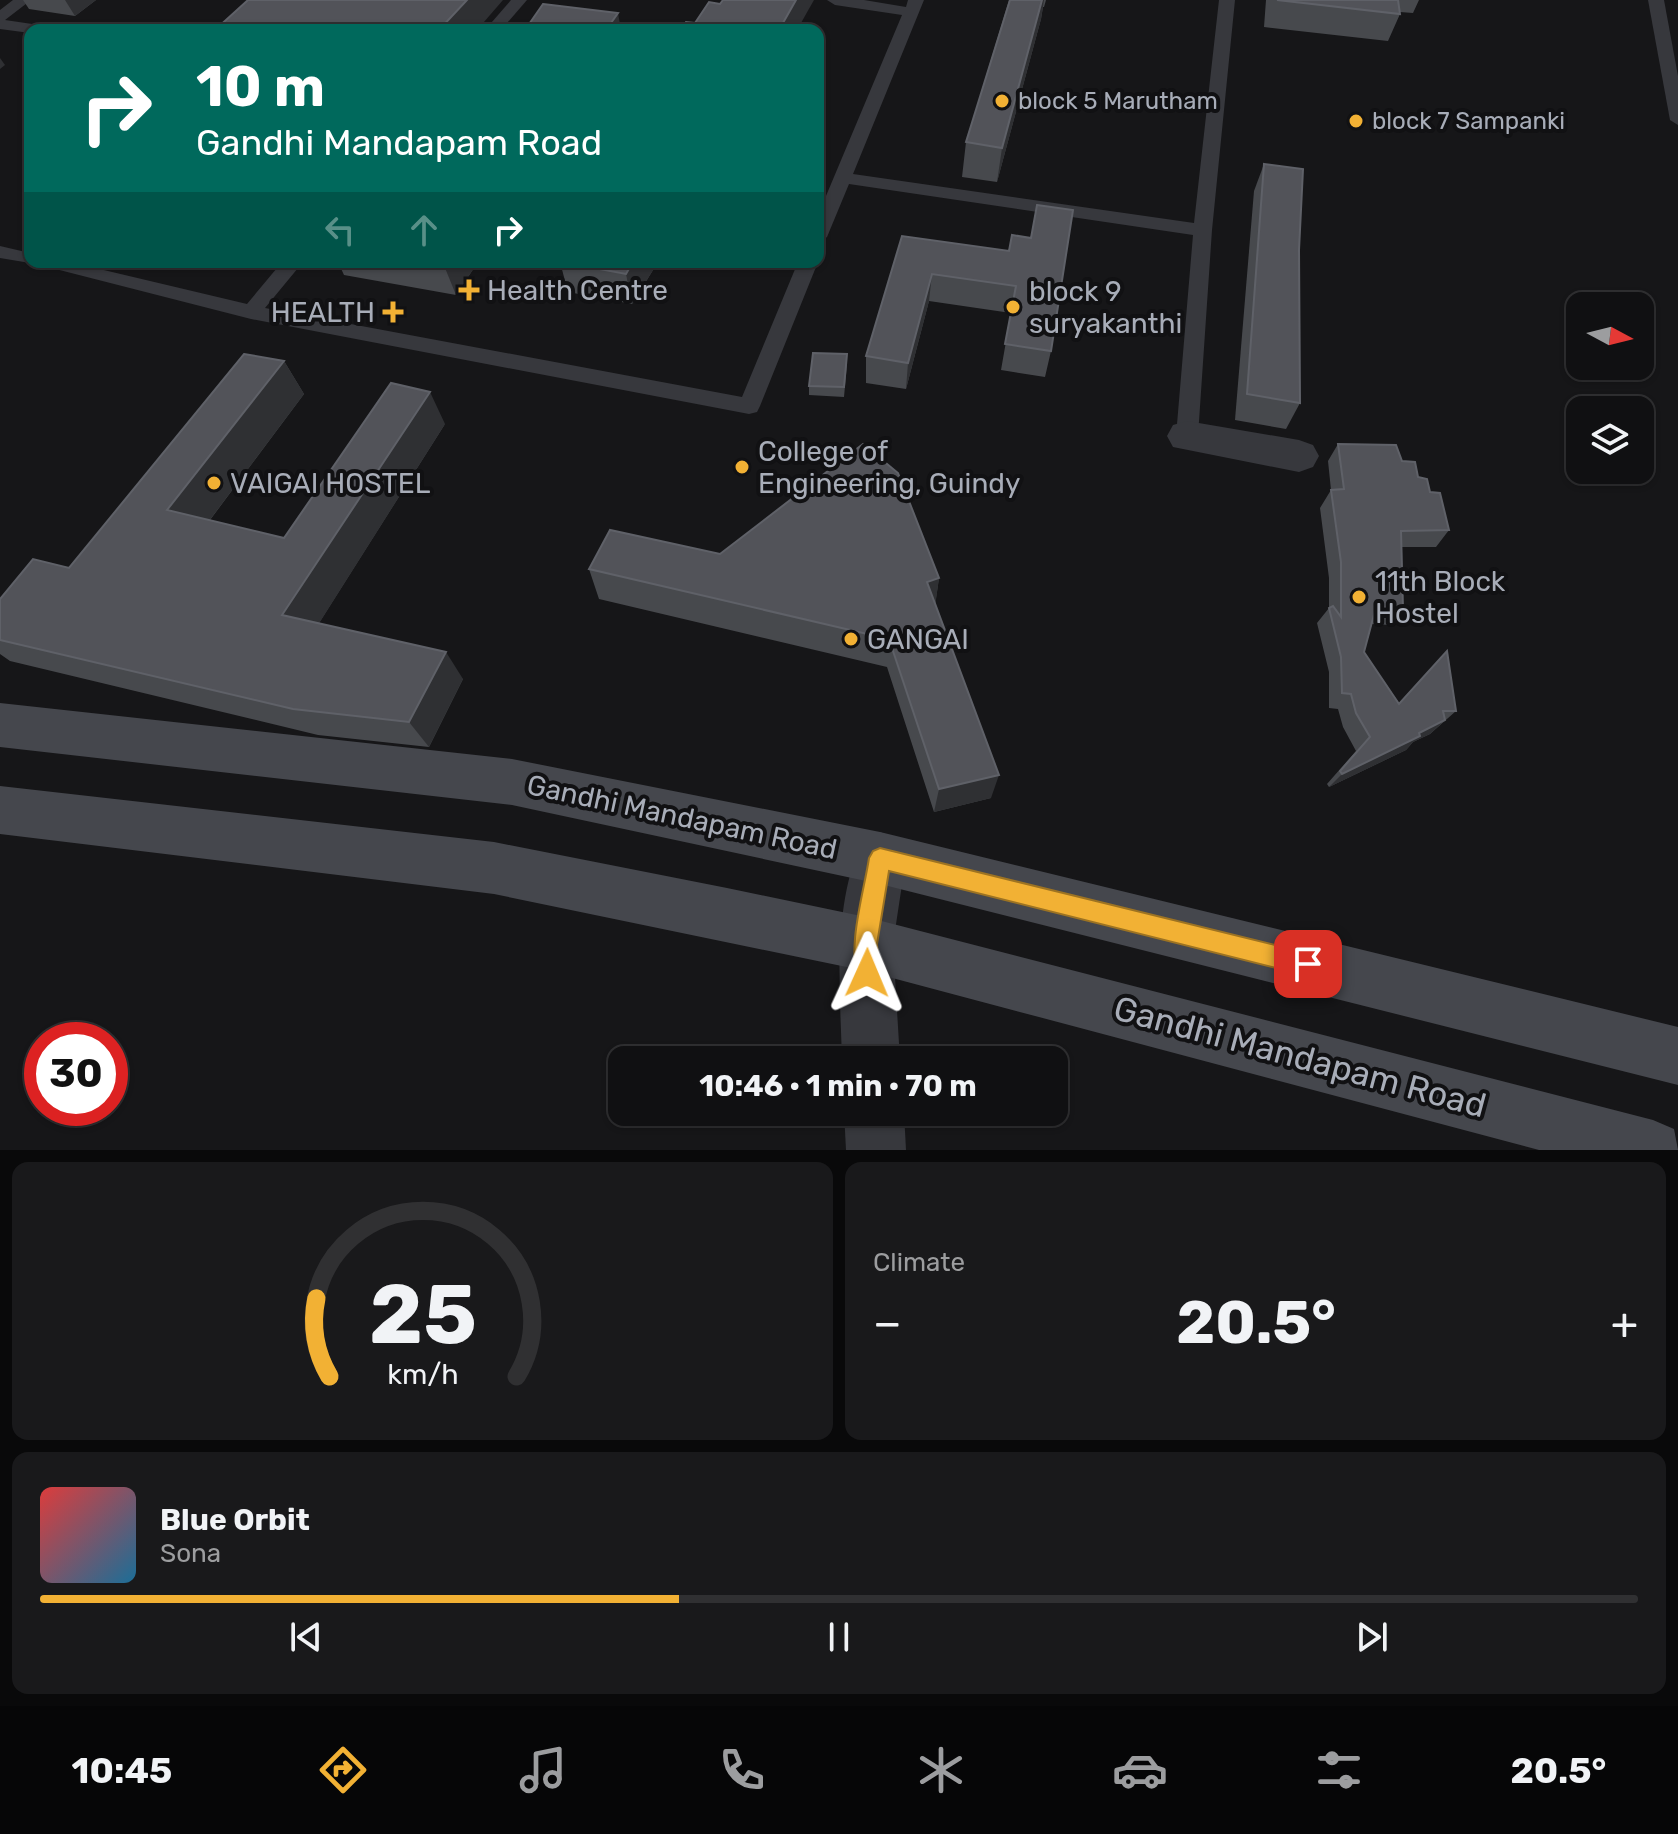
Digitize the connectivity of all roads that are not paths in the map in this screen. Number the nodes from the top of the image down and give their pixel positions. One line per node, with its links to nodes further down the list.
1 (23, 0): 7 (lane)
2 (519, 0): 9 (lane)
3 (835, 0): 6 (lane)
4 (1227, 0): 14 (lane)
5 (1656, 0): 11 (lane)
6 (913, 6): 12 (lane)
7 (0, 17)
8 (0, 24): 10 (lane)
9 (498, 24)
10 (24, 28)
11 (1678, 120)
12 (842, 178): 13 (lane); 14 (lane)
13 (824, 222)
14 (1203, 230): 21 (lane)
15 (0, 252): 16 (lane)
16 (24, 258)
17 (69, 268): 20 (lane)
18 (288, 268): 20 (lane)
19 (806, 268): 20 (lane)
20 (251, 312)
21 (1187, 436): 22 (street)
22 (1299, 456)
23 (0, 725): 25 (main road, Gandhi Mandapam Road)
24 (0, 810): 26 (main road, Gandhi Mandapam Road)
25 (880, 858): 26 (street); 28 (main road, Gandhi Mandapam Road)
26 (866, 944): 27 (street); 30 (main road, Gandhi Mandapam Road)
27 (870, 1046)
28 (1678, 1056)
29 (875, 1126): 31 (street)
30 (1576, 1139): 32 (main road, Gandhi Mandapam Road)
31 (876, 1150)
32 (1653, 1150)

